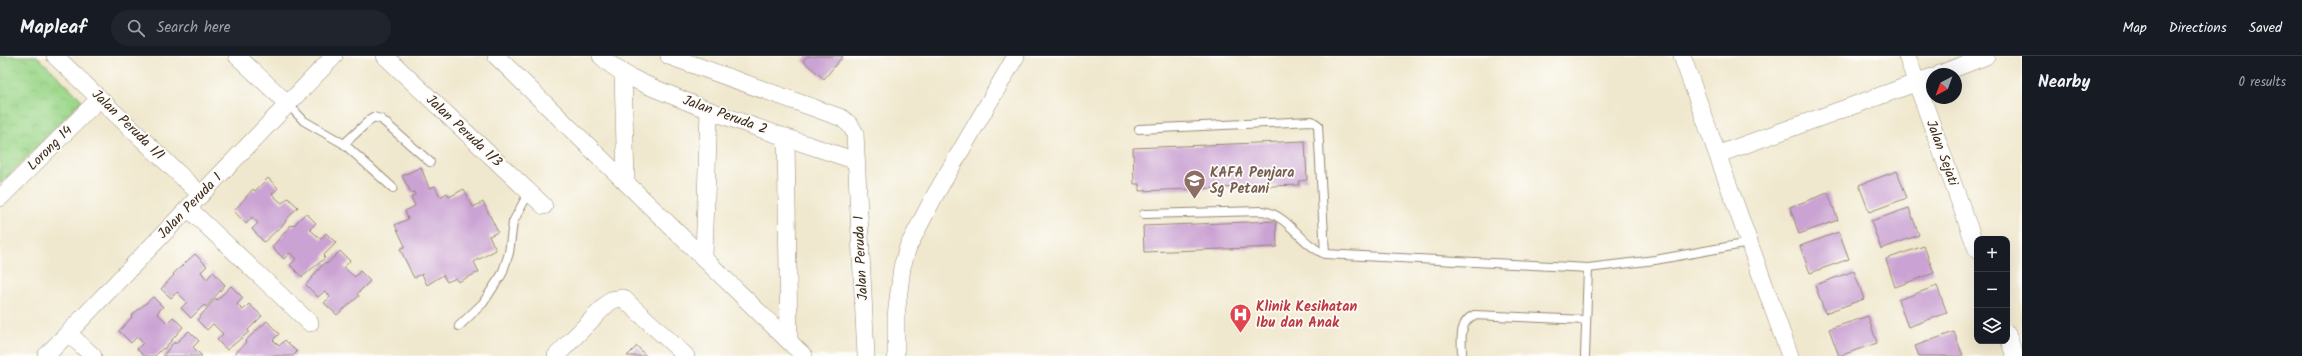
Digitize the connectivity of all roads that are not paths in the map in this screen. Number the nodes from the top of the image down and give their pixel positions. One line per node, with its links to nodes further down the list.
1 (55, 56): 15 (street, Jalan Peruda 1/1)
2 (237, 56): 16 (street)
3 (334, 56): 16 (street, Jalan Peruda 1)
4 (385, 56): 26 (street, Jalan Peruda 1/3)
5 (496, 56): 24 (street)
6 (601, 56): 13 (street, Jalan Peruda 2)
7 (1016, 56): 49 (street)
8 (1682, 56): 21 (street)
9 (1907, 56): 14 (street, Jalan Sejati)
10 (1986, 56): 12 (street)
11 (680, 58): 22 (street, Jalan Peruda 1)
12 (1955, 68)
13 (623, 74): 17 (street, Jalan Peruda 2); 24 (street)
14 (1925, 80): 21 (street); 32 (street, Jalan Sejati)
15 (99, 99): 27 (street, Jalan Peruda 1/1); 28 (street, Lorong 14)
16 (288, 104): 20 (lane); 27 (street, Jalan Peruda 1)
17 (710, 111): 19 (street, Jalan Peruda 2); 35 (street)
18 (1139, 129): 34 (lane)
19 (786, 137): 22 (street, Jalan Peruda 2); 41 (street)
20 (344, 144): 23 (lane); 25 (lane)
21 (1719, 154): 33 (street)
22 (856, 161): 48 (street, Jalan Peruda 1)
23 (430, 162)
24 (626, 181): 35 (street)
25 (393, 188)
26 (529, 192): 29 (street, Jalan Peruda 1/3); 39 (lane)
27 (200, 195): 30 (street, Jalan Peruda 1)
28 (0, 198)
29 (544, 206)
30 (188, 208): 38 (street); 40 (street, Jalan Peruda 1)
31 (1144, 214): 34 (lane)
32 (1974, 240)
33 (1749, 244): 36 (lane); 52 (street)
34 (1325, 254): 36 (lane)
35 (704, 256): 41 (street)
36 (1588, 268): 37 (lane)
37 (1586, 320): 50 (lane); 51 (lane)
38 (310, 323)
39 (459, 326)
40 (68, 333): 43 (street, Jalan Peruda 1); 44 (street)
41 (788, 341): 47 (street)
42 (2010, 342): 53 (street)
43 (46, 356)
44 (94, 356)
45 (556, 356): 46 (street)
46 (686, 356)
47 (804, 356)
48 (866, 356)
49 (896, 356)
50 (1462, 356)
51 (1585, 356)
52 (1790, 356)
53 (2015, 356)

